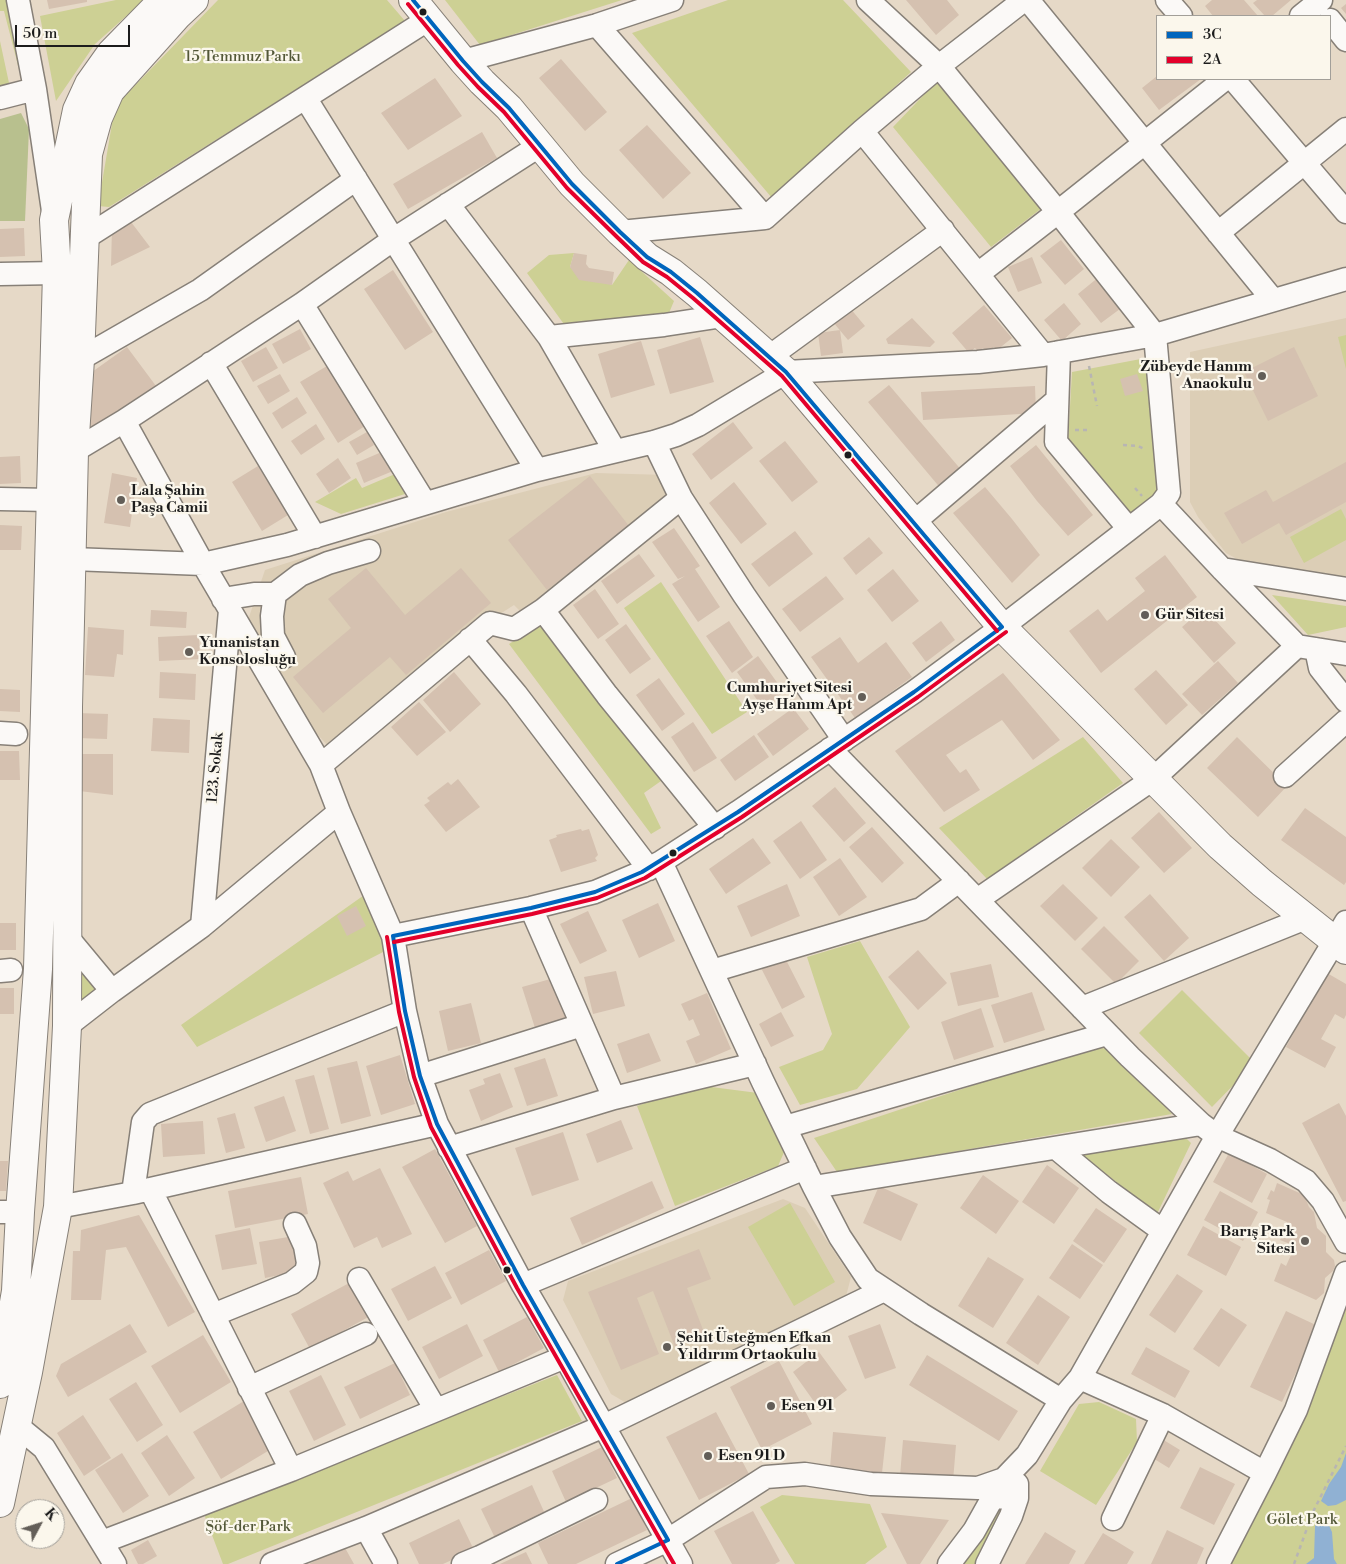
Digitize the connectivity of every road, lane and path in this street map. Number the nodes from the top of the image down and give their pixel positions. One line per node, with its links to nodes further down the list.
1 (18, 0): 18 (street)
2 (163, 0): 31 (main road)
3 (194, 0): 35 (main road)
4 (672, 0): 12 (street)
5 (868, 0): 15 (street)
6 (1024, 0): 15 (street)
7 (1028, 0): 23 (street)
8 (1167, 0): 10 (street)
9 (421, 10): 14 (main road); 20 (street)
10 (1180, 15)
11 (1331, 23): 13 (street)
12 (598, 25): 14 (street); 30 (street)
13 (1346, 40)
14 (463, 61): 24 (main road)
15 (939, 66): 22 (street); 28 (street)
16 (1224, 80): 23 (street)
17 (1234, 80): 25 (street)
18 (34, 89): 19 (street); 31 (street)
19 (0, 98)
20 (306, 99): 26 (street); 35 (street)
21 (1346, 129): 25 (street)
22 (862, 131): 30 (street); 32 (street)
23 (1144, 142): 28 (street); 34 (street)
24 (539, 146): 27 (street); 33 (main road)
25 (1304, 162): 29 (street); 34 (street)
26 (356, 179): 36 (street); 47 (street)
27 (448, 204): 36 (street); 45 (street)
28 (1058, 212): 39 (street); 44 (street)
29 (1346, 212)
30 (765, 218): 33 (street)
31 (54, 220): 37 (main road)
32 (943, 230): 39 (street); 50 (street)
33 (620, 232): 43 (main road)
34 (1218, 233): 41 (street)
35 (85, 238): 47 (main road)
36 (394, 239): 42 (street); 59 (street)
37 (56, 273): 38 (street); 62 (main road)
38 (0, 274)
39 (978, 274): 46 (street)
40 (1346, 279): 41 (street)
41 (1273, 300): 44 (street)
42 (302, 304): 49 (street); 63 (street)
43 (723, 316): 45 (street); 50 (main road)
44 (1155, 335): 46 (street); 64 (street)
45 (549, 337): 57 (street)
46 (1051, 353): 50 (street); 51 (street)
47 (80, 359): 56 (main road)
48 (1088, 361): 52 (path)
49 (211, 363): 53 (street); 67 (street)
50 (777, 365): 54 (street); 65 (main road)
51 (1057, 400): 65 (street); 66 (street)
52 (1097, 406)
53 (124, 421): 56 (street); 70 (street)
54 (654, 442): 57 (street); 60 (street)
55 (1123, 445): 58 (path)
56 (74, 451): 69 (main road)
57 (615, 451): 59 (street)
58 (1152, 453)
59 (537, 470): 63 (street)
60 (681, 498): 75 (street); 83 (street)
61 (0, 499): 62 (street)
62 (50, 500): 116 (main road)
63 (425, 503): 67 (street)
64 (1160, 504): 66 (street); 71 (street)
65 (913, 522): 76 (main road)
66 (1129, 529): 76 (street)
67 (315, 537): 70 (street)
68 (369, 551): 73 (street)
69 (72, 558): 70 (street); 96 (main road)
70 (203, 564): 74 (street)
71 (1222, 570): 72 (street); 78 (street)
72 (1346, 589)
73 (275, 594): 74 (street); 80 (street)
74 (227, 604): 84 (street); 94 (street, 123. Sokak)
75 (543, 610): 77 (street); 88 (street)
76 (1002, 627): 83 (street); 86 (main road)
77 (470, 639): 84 (street); 89 (street)
78 (1306, 647): 79 (street); 81 (street); 86 (street)
79 (1346, 654)
80 (284, 657)
81 (1346, 701)
82 (1346, 721): 85 (street)
83 (837, 745): 88 (street); 90 (street)
84 (322, 765): 87 (street)
85 (1285, 776)
86 (1153, 779): 91 (street); 93 (main road)
87 (339, 812): 94 (street); 95 (street)
88 (715, 828): 89 (street)
89 (655, 865): 92 (street); 98 (street)
90 (959, 881): 91 (street); 98 (street)
91 (977, 900): 100 (street)
92 (530, 908): 95 (street); 102 (street)
93 (1306, 918): 97 (main road); 100 (street)
94 (202, 926): 99 (street)
95 (393, 936): 101 (street)
96 (68, 938): 99 (street); 103 (main road)
97 (1342, 938): 110 (street)
98 (712, 971): 105 (street)
99 (112, 991): 103 (street)
100 (1082, 1008): 104 (street)
101 (405, 1011): 106 (street); 114 (street)
102 (582, 1025): 106 (street); 107 (street)
103 (68, 1026): 115 (main road)
104 (1107, 1034): 109 (street); 110 (street)
105 (755, 1064): 107 (street); 109 (street)
106 (420, 1076): 108 (street)
107 (614, 1098): 111 (street)
108 (437, 1124): 111 (street); 114 (street)
109 (785, 1127): 113 (street)
110 (1209, 1130): 112 (street); 118 (street); 119 (street)
111 (449, 1148): 122 (street)
112 (1056, 1148): 113 (street); 118 (street)
113 (810, 1177): 122 (street); 123 (street)
114 (141, 1191): 115 (street); 124 (street)
115 (58, 1207): 133 (main road)
116 (10, 1212): 128 (main road)
117 (295, 1224): 124 (street)
118 (1163, 1231): 127 (street)
119 (1346, 1242)
120 (1346, 1273): 137 (street)
121 (359, 1279): 131 (street)
122 (523, 1285): 126 (street)
123 (884, 1290): 130 (street); 134 (street)
124 (213, 1314): 129 (street)
125 (366, 1334): 129 (street)
126 (566, 1356): 131 (street); 134 (street)
127 (1080, 1378): 130 (street); 132 (street)
128 (0, 1384)
129 (250, 1388): 136 (street)
130 (1062, 1400): 138 (street)
131 (436, 1410): 136 (street)
132 (1163, 1415): 137 (street); 142 (street)
133 (16, 1424): 141 (main road); 144 (street)
134 (604, 1426): 143 (street); 145 (street)
135 (1346, 1446): 155 (path)
136 (291, 1470): 144 (street)
137 (1265, 1473): 154 (street)
138 (1004, 1479): 139 (street); 143 (street)
139 (1017, 1498): 152 (street); 153 (street)
140 (596, 1500): 149 (street)
141 (0, 1503)
142 (1113, 1519)
143 (668, 1540): 150 (street); 151 (street)
144 (102, 1542): 146 (street)
145 (365, 1546): 147 (street); 148 (street)
146 (115, 1564)
147 (272, 1564)
148 (386, 1564)
149 (463, 1564)
150 (618, 1564)
151 (681, 1564)
152 (950, 1564)
153 (987, 1564)
154 (1218, 1564)
155 (1294, 1564)

